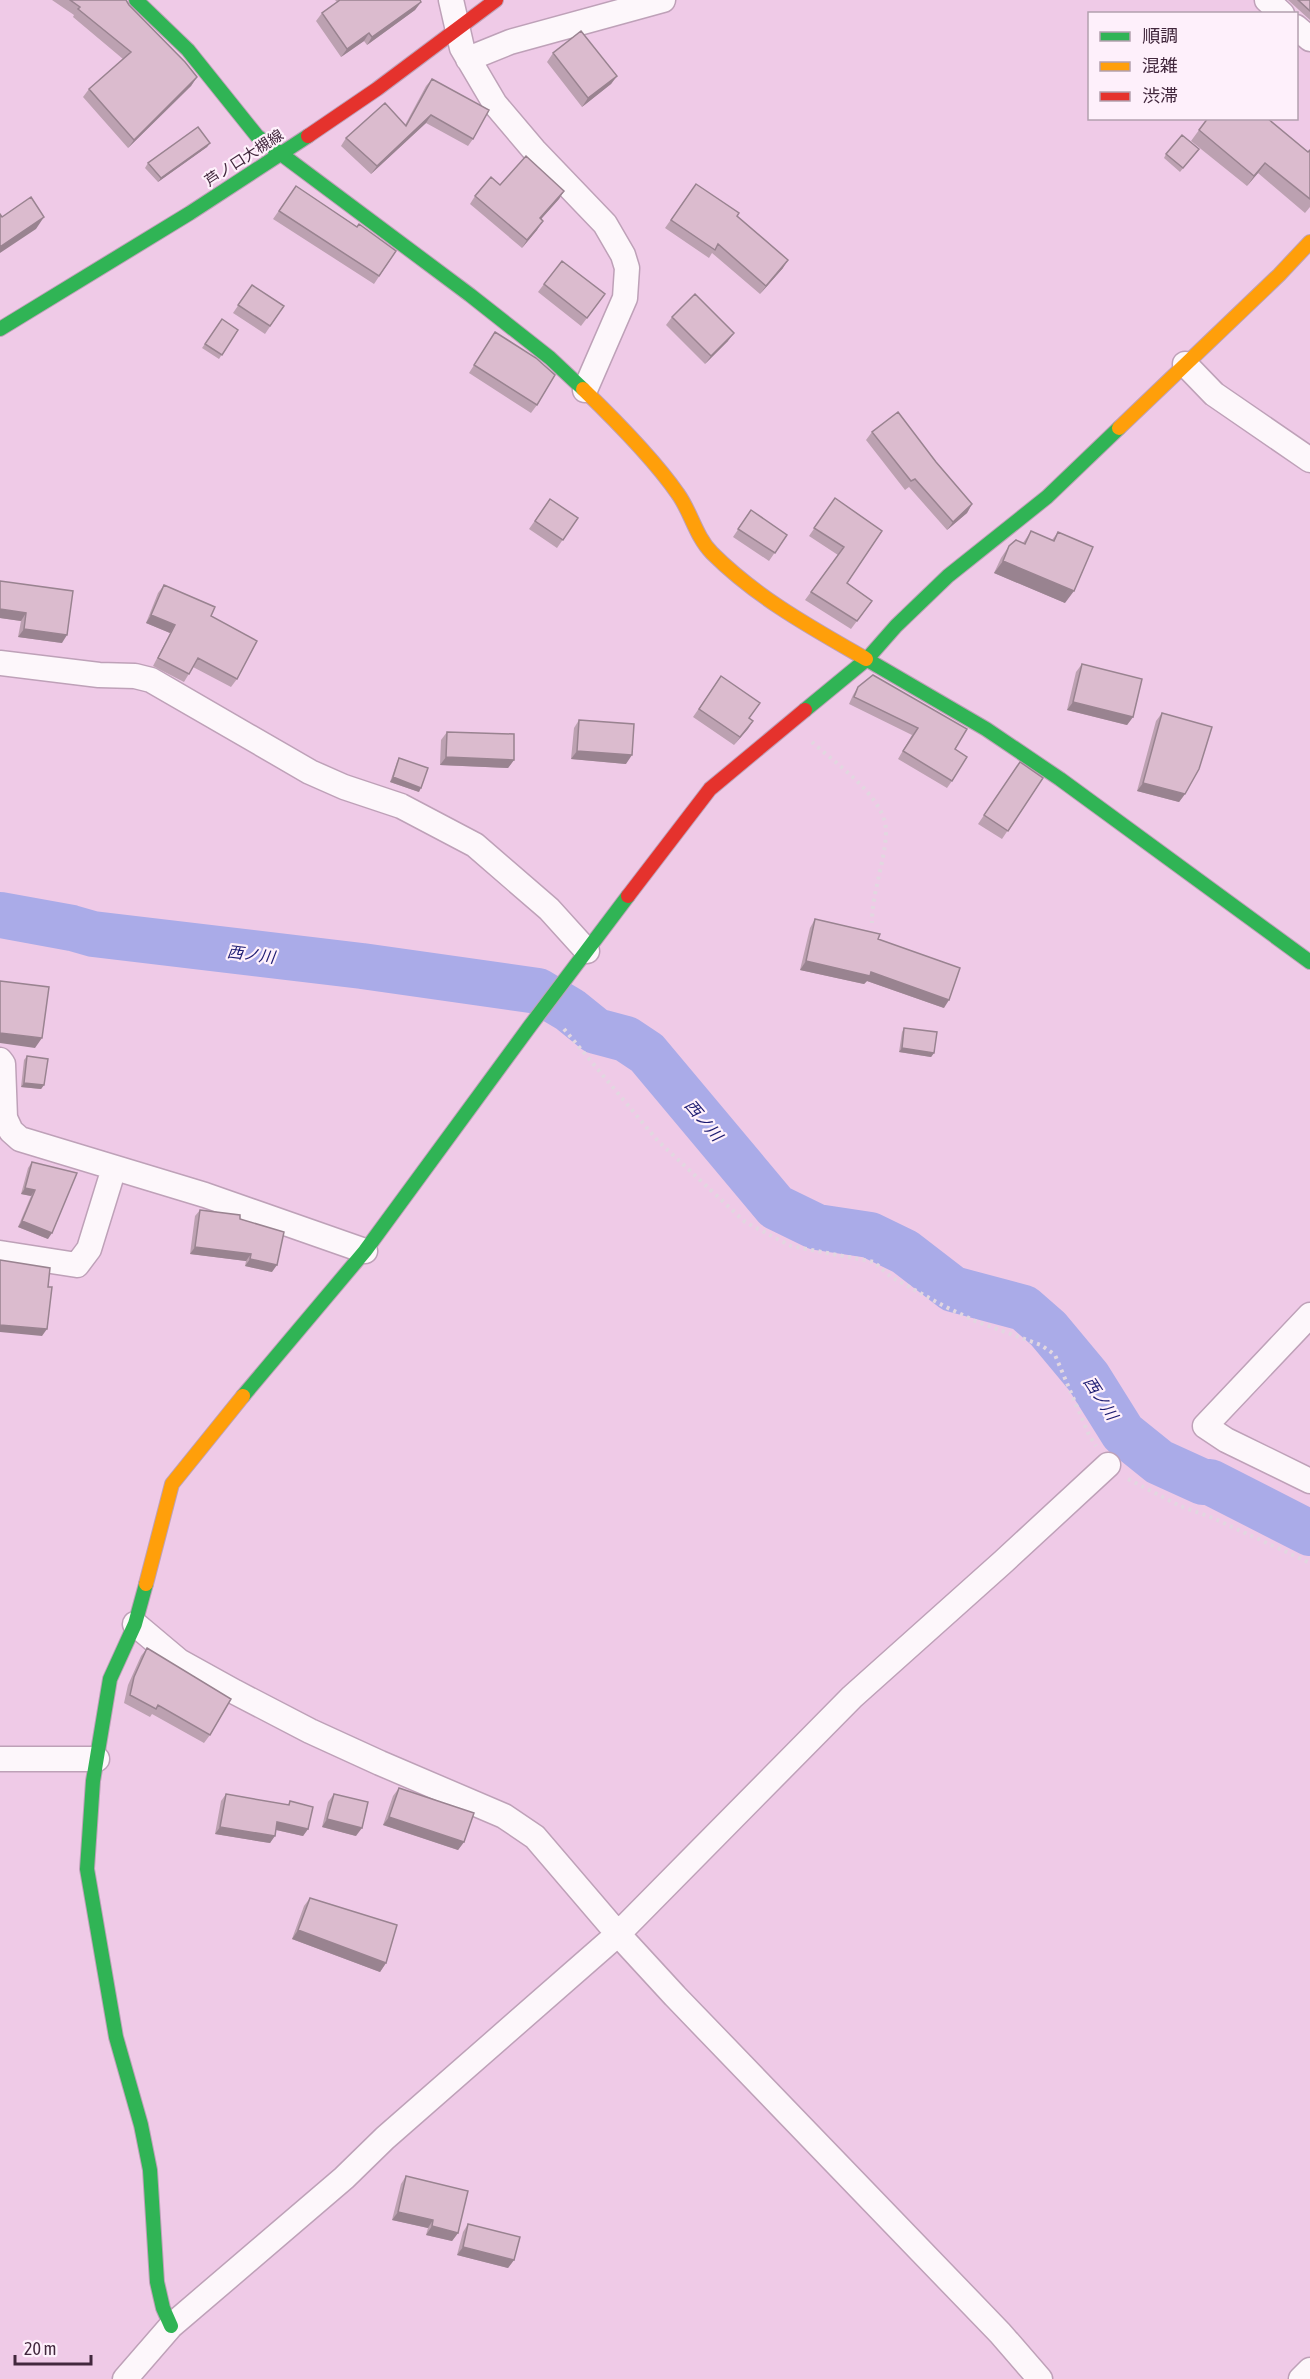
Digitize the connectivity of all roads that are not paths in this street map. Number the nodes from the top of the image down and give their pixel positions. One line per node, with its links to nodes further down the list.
1 (136, 0): 11 (street)
2 (451, 0): 8 (street)
3 (495, 0): 8 (street, 芦ノ口大槻線)
4 (663, 0): 10 (street)
5 (1267, 0): 6 (street)
6 (1280, 12)
7 (1298, 29): 9 (street)
8 (458, 30): 10 (street); 11 (street, 芦ノ口大槻線)
9 (1310, 39)
10 (468, 59): 15 (street)
11 (282, 153): 13 (street, 芦ノ口大槻線); 15 (street)
12 (1310, 242): 14 (street)
13 (0, 329)
14 (1185, 364): 16 (street); 17 (street)
15 (585, 390): 17 (street)
16 (1310, 460)
17 (867, 659): 19 (street); 20 (street)
18 (0, 663): 19 (street)
19 (587, 951): 23 (street)
20 (1310, 962)
21 (0, 1060): 22 (street)
22 (114, 1168): 23 (street); 24 (street)
23 (365, 1251): 28 (street)
24 (0, 1253)
25 (1310, 1315): 27 (street)
26 (1108, 1465): 31 (street)
27 (1310, 1481)
28 (135, 1624): 30 (street); 31 (street)
29 (0, 1759): 30 (street)
30 (97, 1759): 32 (street)
31 (618, 1934): 32 (street); 35 (street)
32 (171, 2326): 34 (street)
33 (1310, 2370): 36 (street)
34 (125, 2379)
35 (1040, 2379)
36 (1301, 2379)

